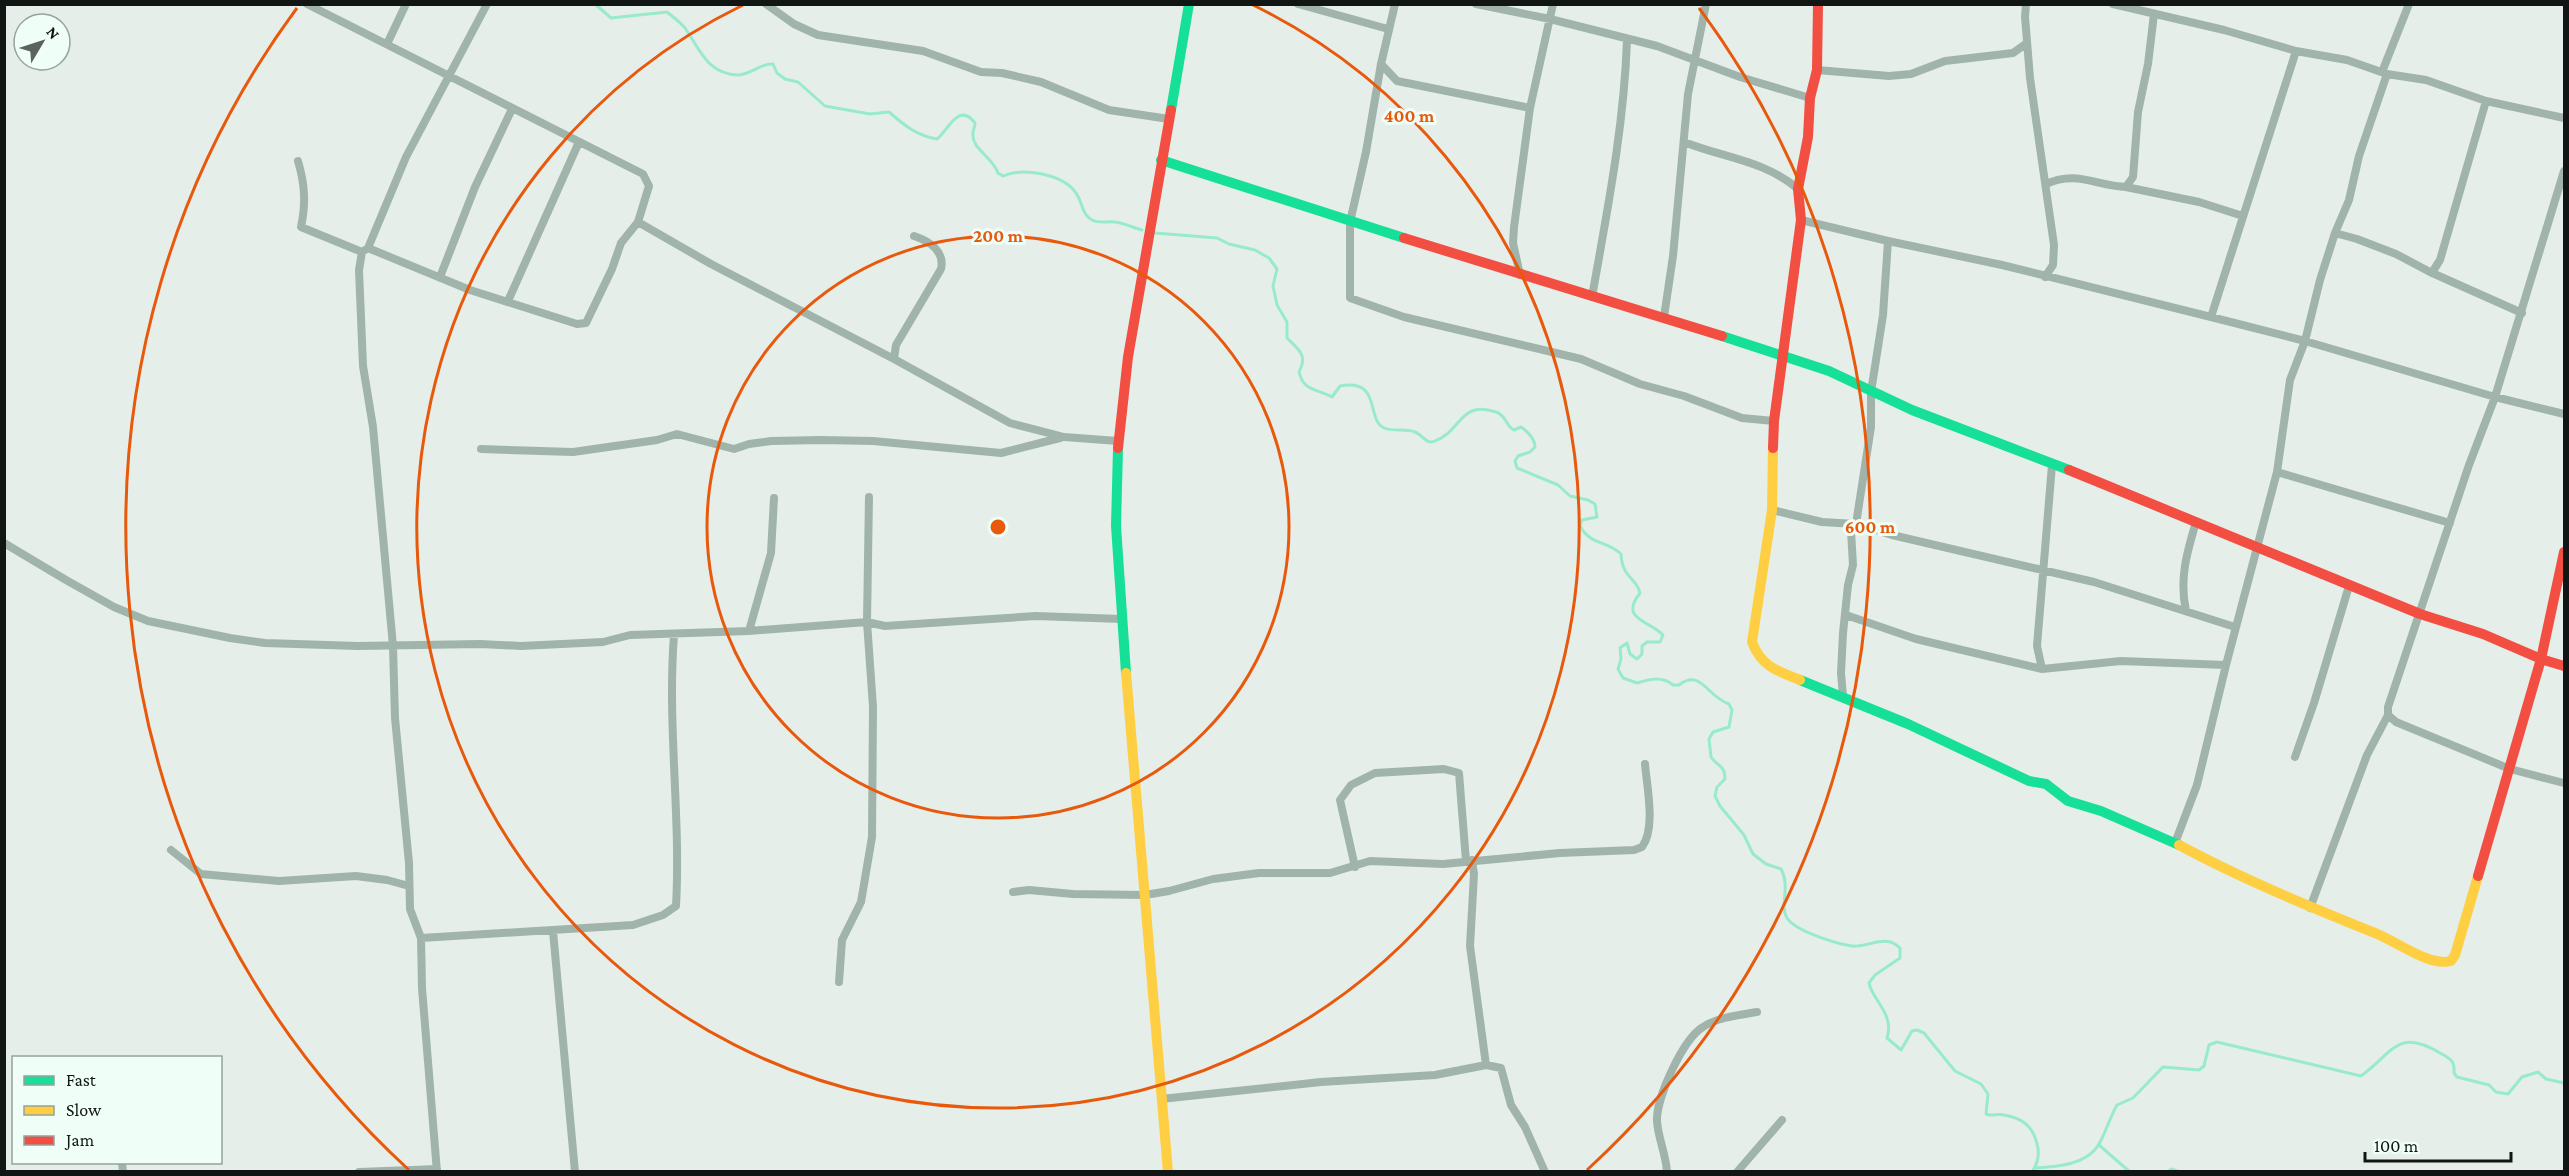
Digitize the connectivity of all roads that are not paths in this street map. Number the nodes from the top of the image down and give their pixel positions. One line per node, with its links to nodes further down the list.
1 (307, 4): 21 (street)
2 (406, 4): 21 (street)
3 (487, 4): 27 (street)
4 (766, 4): 33 (street)
5 (1189, 4): 33 (street)
6 (1298, 4): 18 (street)
7 (1395, 4): 18 (street)
8 (1476, 4): 17 (street)
9 (1553, 4): 17 (street)
10 (1706, 4): 23 (street)
11 (1818, 4): 25 (street)
12 (2026, 4): 20 (street)
13 (2113, 4): 15 (street)
14 (2409, 4): 26 (street)
15 (2138, 7): 16 (street)
16 (2154, 14): 22 (street); 40 (street)
17 (1550, 20): 19 (street); 30 (street)
18 (1388, 29): 24 (street)
19 (1627, 40): 23 (street); 54 (street)
20 (2027, 43): 25 (street); 39 (street)
21 (387, 44): 27 (street)
22 (2296, 51): 26 (street); 42 (street)
23 (1694, 59): 28 (street); 35 (street)
24 (1382, 64): 30 (street); 45 (street)
25 (1817, 70): 28 (street)
26 (2385, 73): 29 (street); 46 (street)
27 (449, 75): 31 (street); 49 (street)
28 (1810, 98): 41 (street)
29 (2487, 101): 32 (street); 50 (street)
30 (1530, 108): 51 (street)
31 (512, 109): 34 (street); 52 (street)
32 (2565, 118)
33 (1168, 119): 36 (street)
34 (579, 142): 44 (street); 55 (street)
35 (1684, 142): 41 (street); 57 (street)
36 (1161, 160): 45 (street); 67 (street)
37 (298, 161): 49 (street)
38 (2565, 171): 56 (street)
39 (2046, 184): 40 (street); 53 (street)
40 (2126, 187): 42 (street)
41 (1798, 189): 43 (street)
42 (2243, 216): 58 (street)
43 (1802, 220): 48 (street); 60 (street)
44 (638, 222): 55 (street); 61 (street)
45 (1350, 222): 51 (street); 65 (street)
46 (2335, 233): 50 (street); 59 (street)
47 (914, 236): 61 (street)
48 (1888, 241): 53 (street); 62 (street)
49 (365, 250): 52 (street); 90 (street)
50 (2430, 273): 56 (street)
51 (1520, 275): 54 (street)
52 (440, 277): 55 (street)
53 (2045, 277): 58 (street)
54 (1592, 297): 57 (street)
55 (508, 301)
56 (2522, 313): 63 (street)
57 (1664, 317): 60 (street)
58 (2211, 317): 59 (street)
59 (2305, 341): 63 (street); 70 (street)
60 (1784, 357): 62 (street); 65 (street)
61 (894, 359): 66 (street)
62 (1871, 392): 69 (street); 76 (street)
63 (2495, 397): 64 (street); 75 (street)
64 (2565, 414)
65 (1774, 421): 73 (street)
66 (1064, 437): 67 (street); 68 (street)
67 (1118, 441): 85 (street)
68 (481, 449)
69 (2052, 465): 74 (street); 80 (street)
70 (2277, 472): 75 (street); 78 (street)
71 (869, 497): 86 (street)
72 (774, 498): 88 (street)
73 (1772, 510): 76 (street); 95 (street)
74 (2196, 522): 78 (street); 82 (street)
75 (2450, 523): 83 (street)
76 (1856, 524): 80 (street); 84 (street)
77 (4, 543): 90 (street)
78 (2258, 549): 81 (street); 87 (street)
79 (2565, 552): 91 (street)
80 (2045, 572): 82 (street); 94 (street)
81 (2349, 586): 83 (street); 97 (street)
82 (2186, 611): 87 (street)
83 (2420, 614): 91 (street); 96 (street)
84 (1846, 615): 94 (street); 95 (street)
85 (1122, 619): 86 (street); 107 (street)
86 (867, 622): 88 (street); 111 (street)
87 (2235, 627): 92 (street)
88 (748, 631): 89 (street)
89 (674, 635): 90 (street); 109 (street)
90 (393, 646): 105 (street)
91 (2541, 659): 93 (street); 99 (street)
92 (2226, 665): 94 (street); 101 (street)
93 (2565, 666)
94 (2042, 669)
95 (1843, 696): 101 (street)
96 (2388, 715): 99 (street); 108 (street)
97 (2295, 757)
98 (1645, 764): 103 (street)
99 (2510, 769): 100 (street); 108 (street)
100 (2565, 783)
101 (2175, 843): 108 (street)
102 (171, 850): 105 (street)
103 (1469, 860): 104 (street); 104 (street); 113 (street)
104 (1355, 867): 107 (street)
105 (409, 886): 110 (street)
106 (1013, 892): 107 (street)
107 (1145, 895): 114 (street)
108 (2310, 908)
109 (553, 931): 110 (street); 118 (street)
110 (421, 938): 116 (street)
111 (839, 982)
112 (1757, 1012): 121 (street)
113 (1486, 1065): 114 (street); 120 (street)
114 (1161, 1099): 119 (street)
115 (1782, 1120): 122 (street)
116 (437, 1170): 117 (street)
117 (359, 1172)
118 (575, 1172)
119 (1168, 1172)
120 (1545, 1172)
121 (1667, 1172)
122 (1737, 1172)

